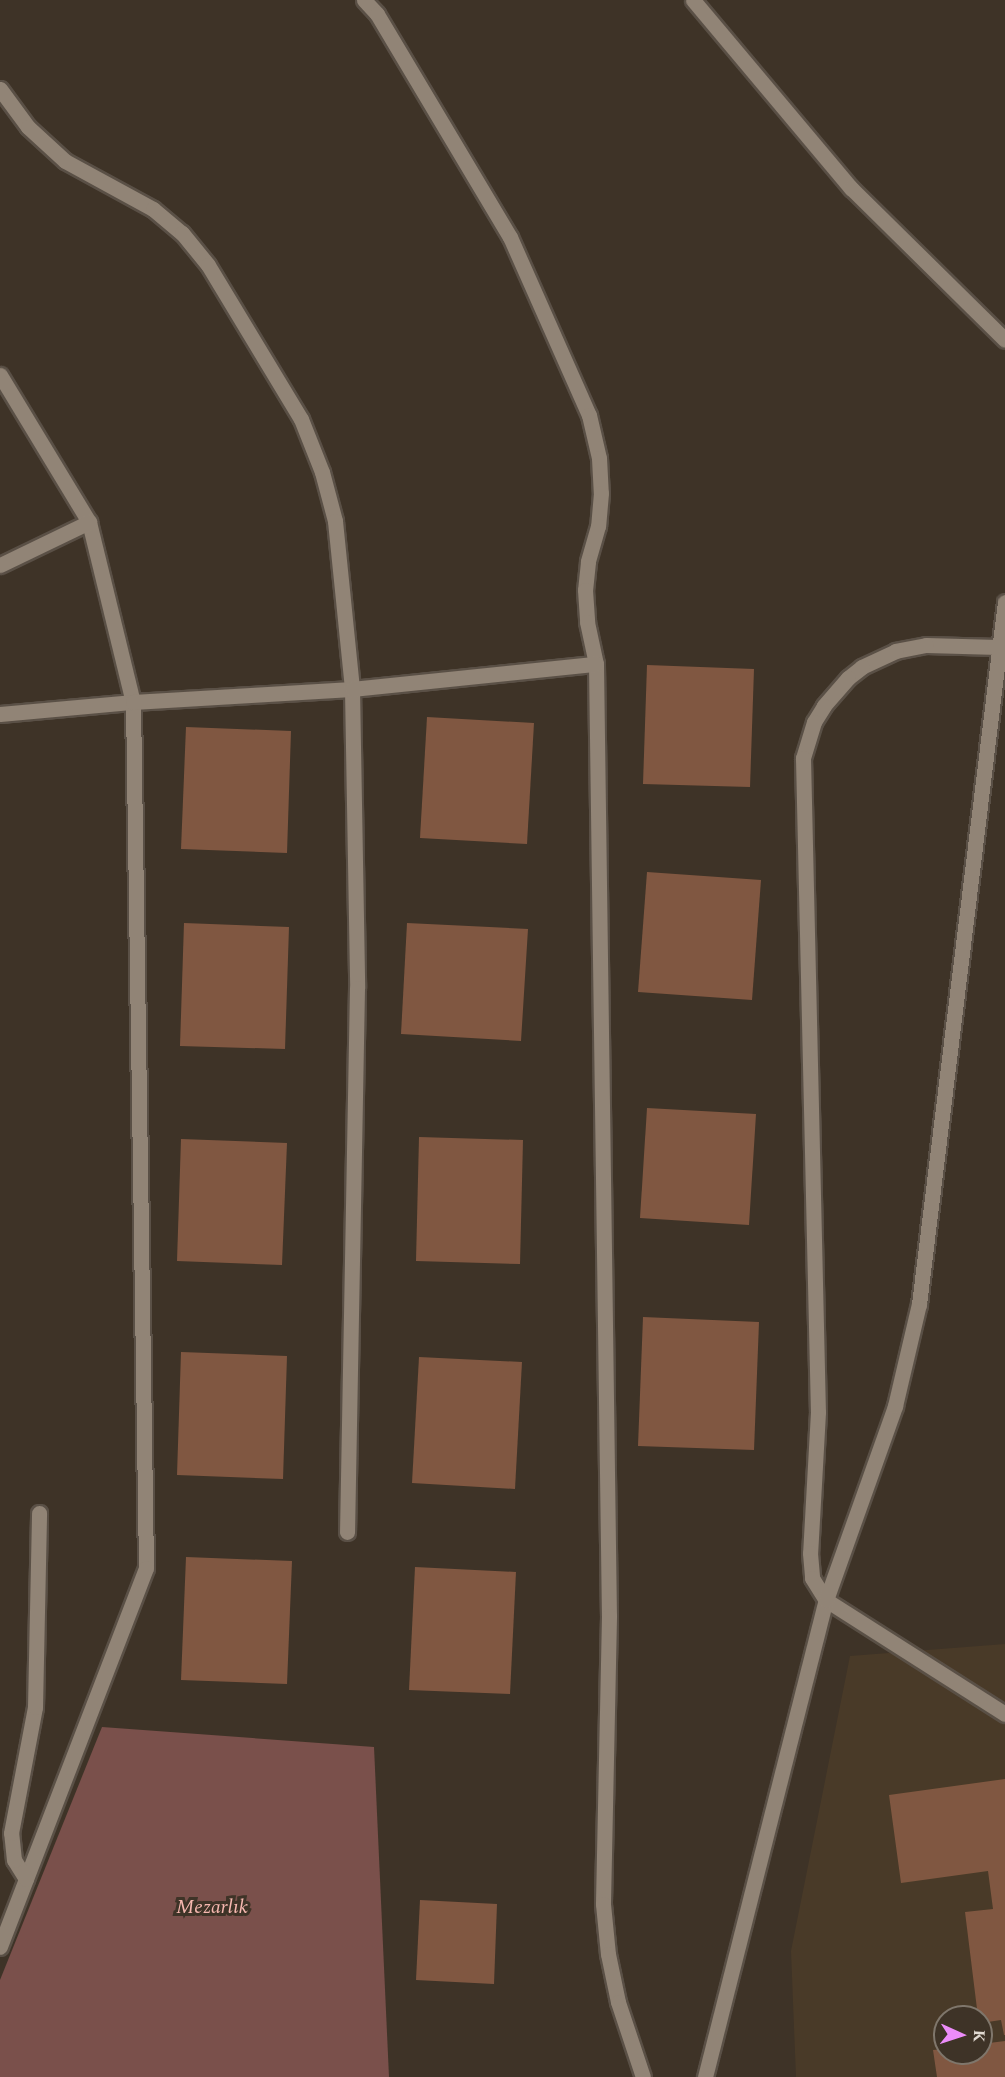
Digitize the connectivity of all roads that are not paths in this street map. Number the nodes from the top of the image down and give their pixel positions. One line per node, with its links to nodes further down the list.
1 (364, 0): 10 (street)
2 (693, 0): 4 (street)
3 (0, 89): 11 (street)
4 (1005, 340)
5 (0, 375): 6 (street)
6 (89, 522): 7 (street); 12 (street)
7 (0, 565)
8 (1005, 602): 9 (street)
9 (999, 647): 16 (street); 16 (street)
10 (596, 664): 11 (street); 20 (street)
11 (352, 689): 12 (street); 15 (street)
12 (133, 702): 13 (street); 18 (street)
13 (0, 714)
14 (39, 1513): 18 (street)
15 (347, 1532)
16 (826, 1600): 17 (street); 21 (street)
17 (1005, 1714)
18 (26, 1880): 19 (street)
19 (0, 1947)
20 (643, 2077)
21 (705, 2077)

